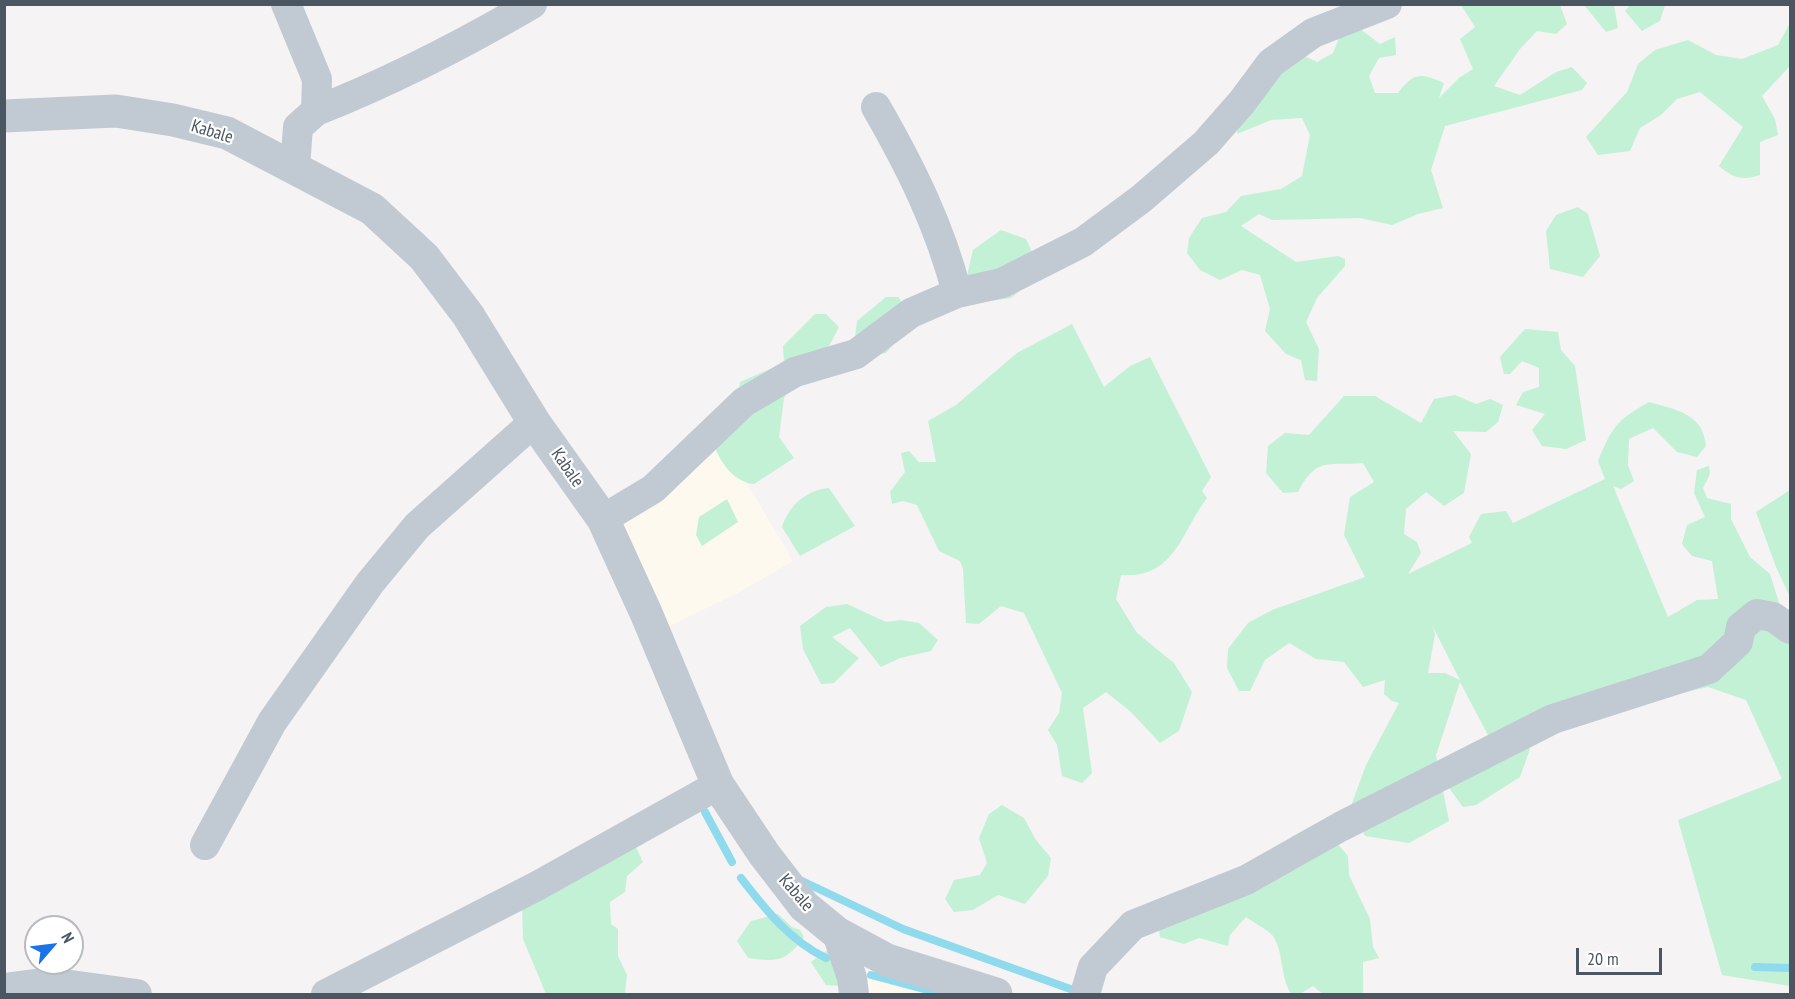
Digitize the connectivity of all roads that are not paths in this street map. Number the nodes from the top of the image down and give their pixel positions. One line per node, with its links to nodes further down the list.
1 (286, 4): 5 (street)
2 (532, 4): 5 (street)
3 (1387, 4): 8 (street)
4 (876, 107): 8 (street)
5 (316, 111): 7 (street)
6 (4, 116): 7 (street, Kabale)
7 (295, 168): 9 (street, Kabale)
8 (957, 293): 10 (street)
9 (534, 422): 10 (street, Kabale); 13 (street)
10 (603, 519): 12 (street, Kabale)
11 (1791, 629): 20 (street)
12 (718, 785): 14 (street, Kabale); 17 (street)
13 (205, 845)
14 (837, 933): 18 (street); 19 (street, Kabale)
15 (4, 988): 16 (street)
16 (137, 994)
17 (326, 994)
18 (854, 994)
19 (996, 994)
20 (1085, 994)

